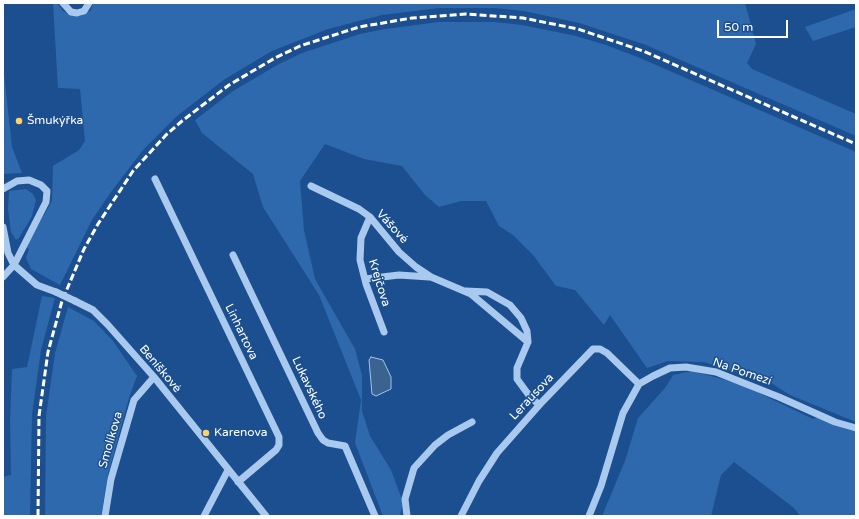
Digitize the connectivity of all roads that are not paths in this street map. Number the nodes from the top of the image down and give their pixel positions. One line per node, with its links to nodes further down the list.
1 (63, 3): 2 (street)
2 (90, 3)
3 (155, 179): 22 (street, Linhartova)
4 (311, 186): 6 (street, Vášové)
5 (3, 189): 9 (street)
6 (370, 217): 11 (street, Vášové); 12 (street, Krejčova)
7 (3, 227): 9 (street)
8 (233, 255): 26 (street, Lukavského)
9 (14, 265): 10 (street); 16 (street, Beníškové, bridge)
10 (3, 277)
11 (431, 277): 12 (street, Vášové); 13 (street, Vášové)
12 (364, 279): 14 (street, Krejčova)
13 (466, 291): 15 (street, Vášové); 15 (street, Vášové)
14 (384, 332)
15 (528, 342): 18 (street)
16 (154, 378): 21 (street, Beníškové); 23 (street, Smolíkova)
17 (640, 384): 18 (street, Lerausova); 20 (street, Na Pomezí); 29 (street, Na Pomezí)
18 (539, 405): 28 (street, Lerausova)
19 (472, 422): 27 (street)
20 (856, 428)
21 (228, 470): 22 (street, Beníškové); 24 (street)
22 (238, 482): 25 (street, Beníškové)
23 (105, 516)
24 (204, 516)
25 (266, 516)
26 (375, 516)
27 (407, 516)
28 (461, 516)
29 (589, 516)

